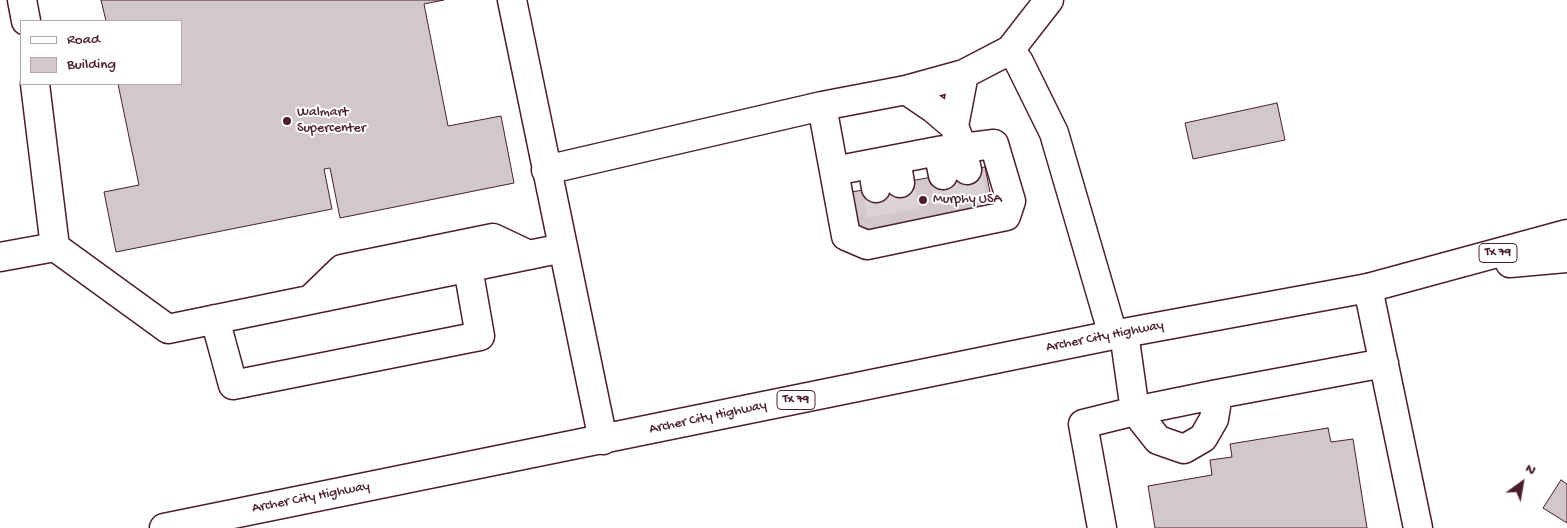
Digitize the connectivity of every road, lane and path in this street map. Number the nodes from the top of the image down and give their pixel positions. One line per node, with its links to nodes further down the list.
1 (22, 0): 4 (main road)
2 (512, 0): 11 (main road)
3 (1049, 0): 5 (main road)
4 (26, 20)
5 (1010, 50): 6 (main road); 24 (main road)
6 (964, 74): 8 (main road); 10 (main road)
7 (35, 85): 14 (main road)
8 (906, 90): 9 (main road); 10 (main road)
9 (822, 106): 11 (main road); 12 (main road)
10 (953, 154): 12 (main road); 12 (main road)
11 (546, 170): 15 (main road)
12 (834, 171)
13 (1567, 234): 20 (main road, Archer City Highway / TX 79)
14 (55, 247): 17 (main road); 23 (main road)
15 (563, 248): 16 (main road); 28 (main road)
16 (529, 255): 19 (main road); 22 (main road)
17 (0, 257)
18 (1567, 258): 20 (main road, Archer City Highway / TX 79)
19 (468, 268): 22 (main road); 23 (main road)
20 (1429, 272): 21 (main road, Archer City Highway / TX 79)
21 (1368, 288): 24 (main road, Archer City Highway / TX 79); 25 (main road)
22 (310, 300): 23 (main road)
23 (215, 319)
24 (1119, 334): 27 (main road); 28 (main road, Archer City Highway / TX 79)
25 (1384, 363): 26 (main road); 31 (main road)
26 (1218, 394): 27 (main road); 27 (main road)
27 (1135, 411): 30 (main road)
28 (603, 440): 29 (main road, Archer City Highway / TX 79)
29 (164, 528)
30 (1102, 528)
31 (1418, 528)

